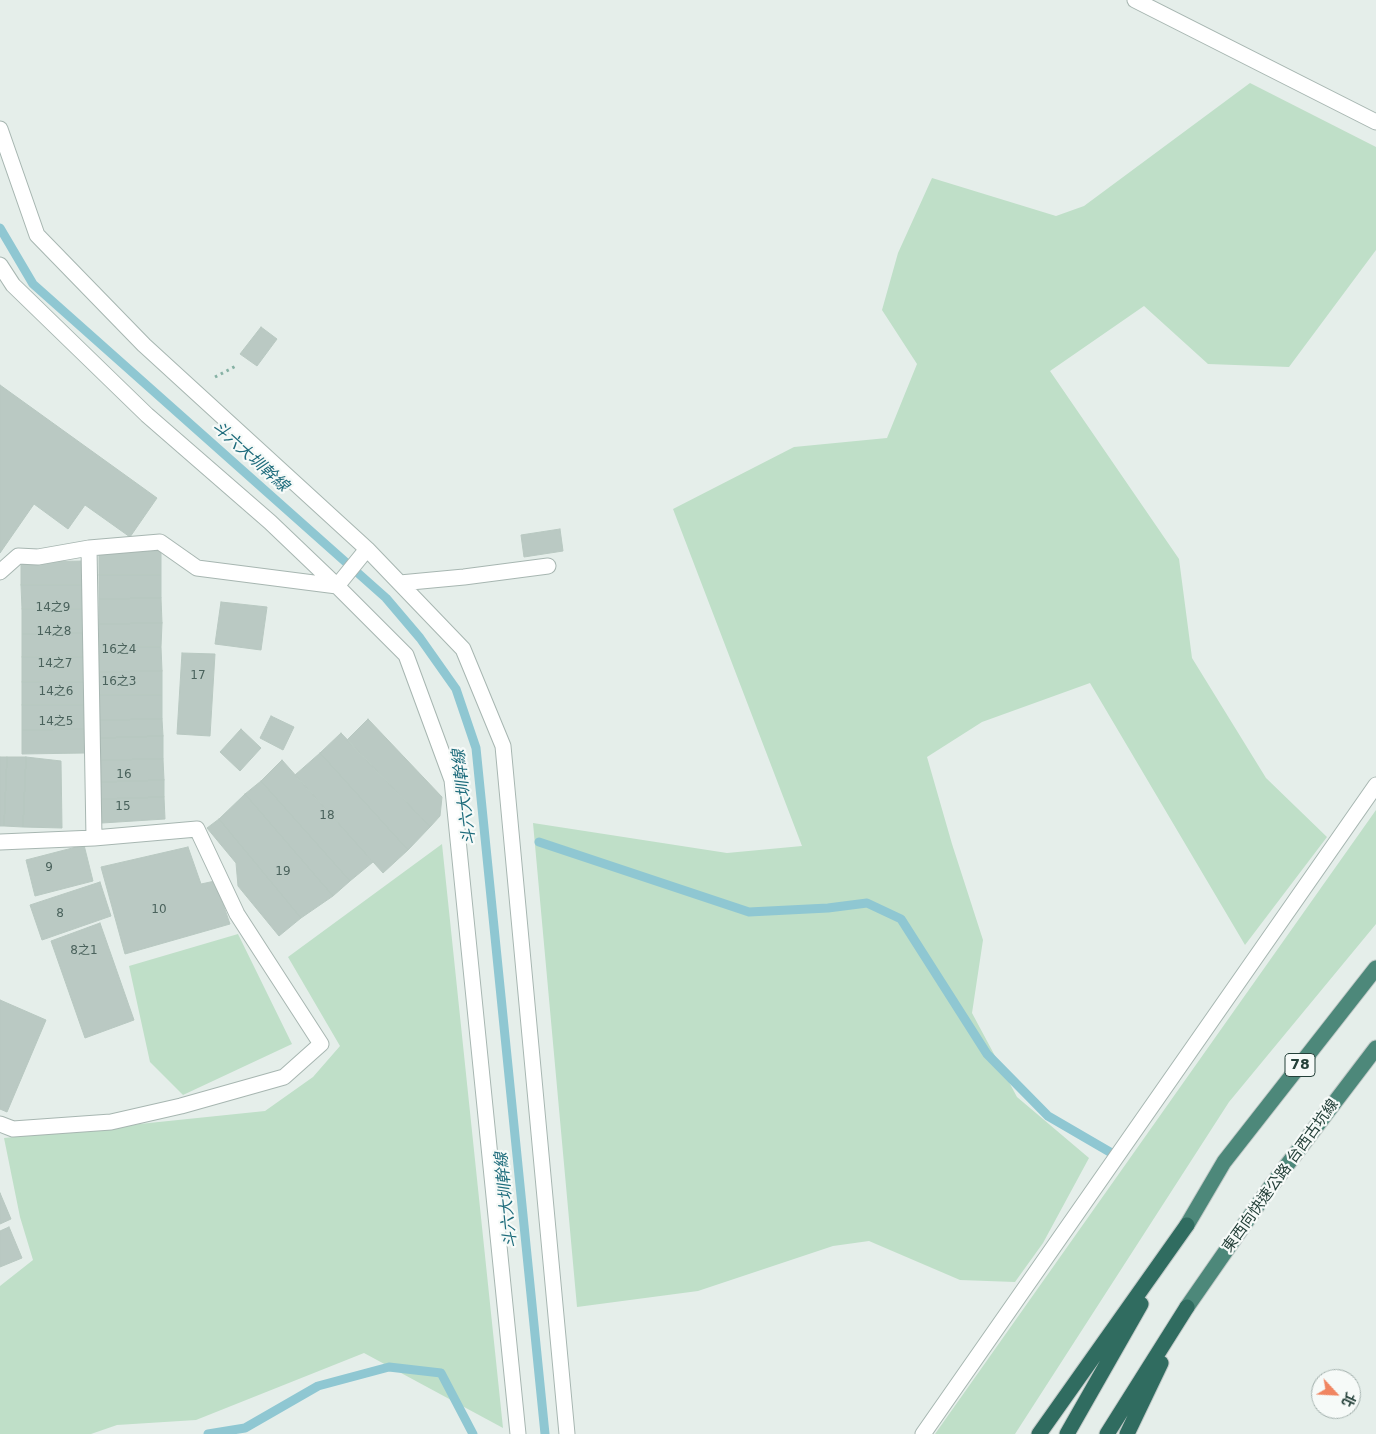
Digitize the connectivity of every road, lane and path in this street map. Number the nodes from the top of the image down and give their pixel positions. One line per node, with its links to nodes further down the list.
1 (1135, 0): 2 (street)
2 (1376, 122)
3 (0, 129): 6 (street)
4 (0, 266): 10 (street)
5 (88, 548): 8 (street); 10 (street); 12 (street)
6 (367, 549): 9 (street); 10 (street)
7 (548, 566): 9 (street)
8 (0, 572)
9 (400, 583): 20 (street)
10 (337, 586): 19 (street)
11 (1376, 785): 21 (street)
12 (94, 838): 13 (street); 16 (street)
13 (0, 842)
14 (1376, 968): 17 (highway, 78)
15 (1376, 1048): 18 (highway, 東西向快速公路 台西古坑線)
16 (0, 1124)
17 (1187, 1225): 22 (highway); 23 (highway)
18 (1187, 1307): 24 (highway); 25 (highway)
19 (518, 1434)
20 (567, 1434)
21 (923, 1434)
22 (1039, 1434)
23 (1067, 1434)
24 (1108, 1434)
25 (1128, 1434)

